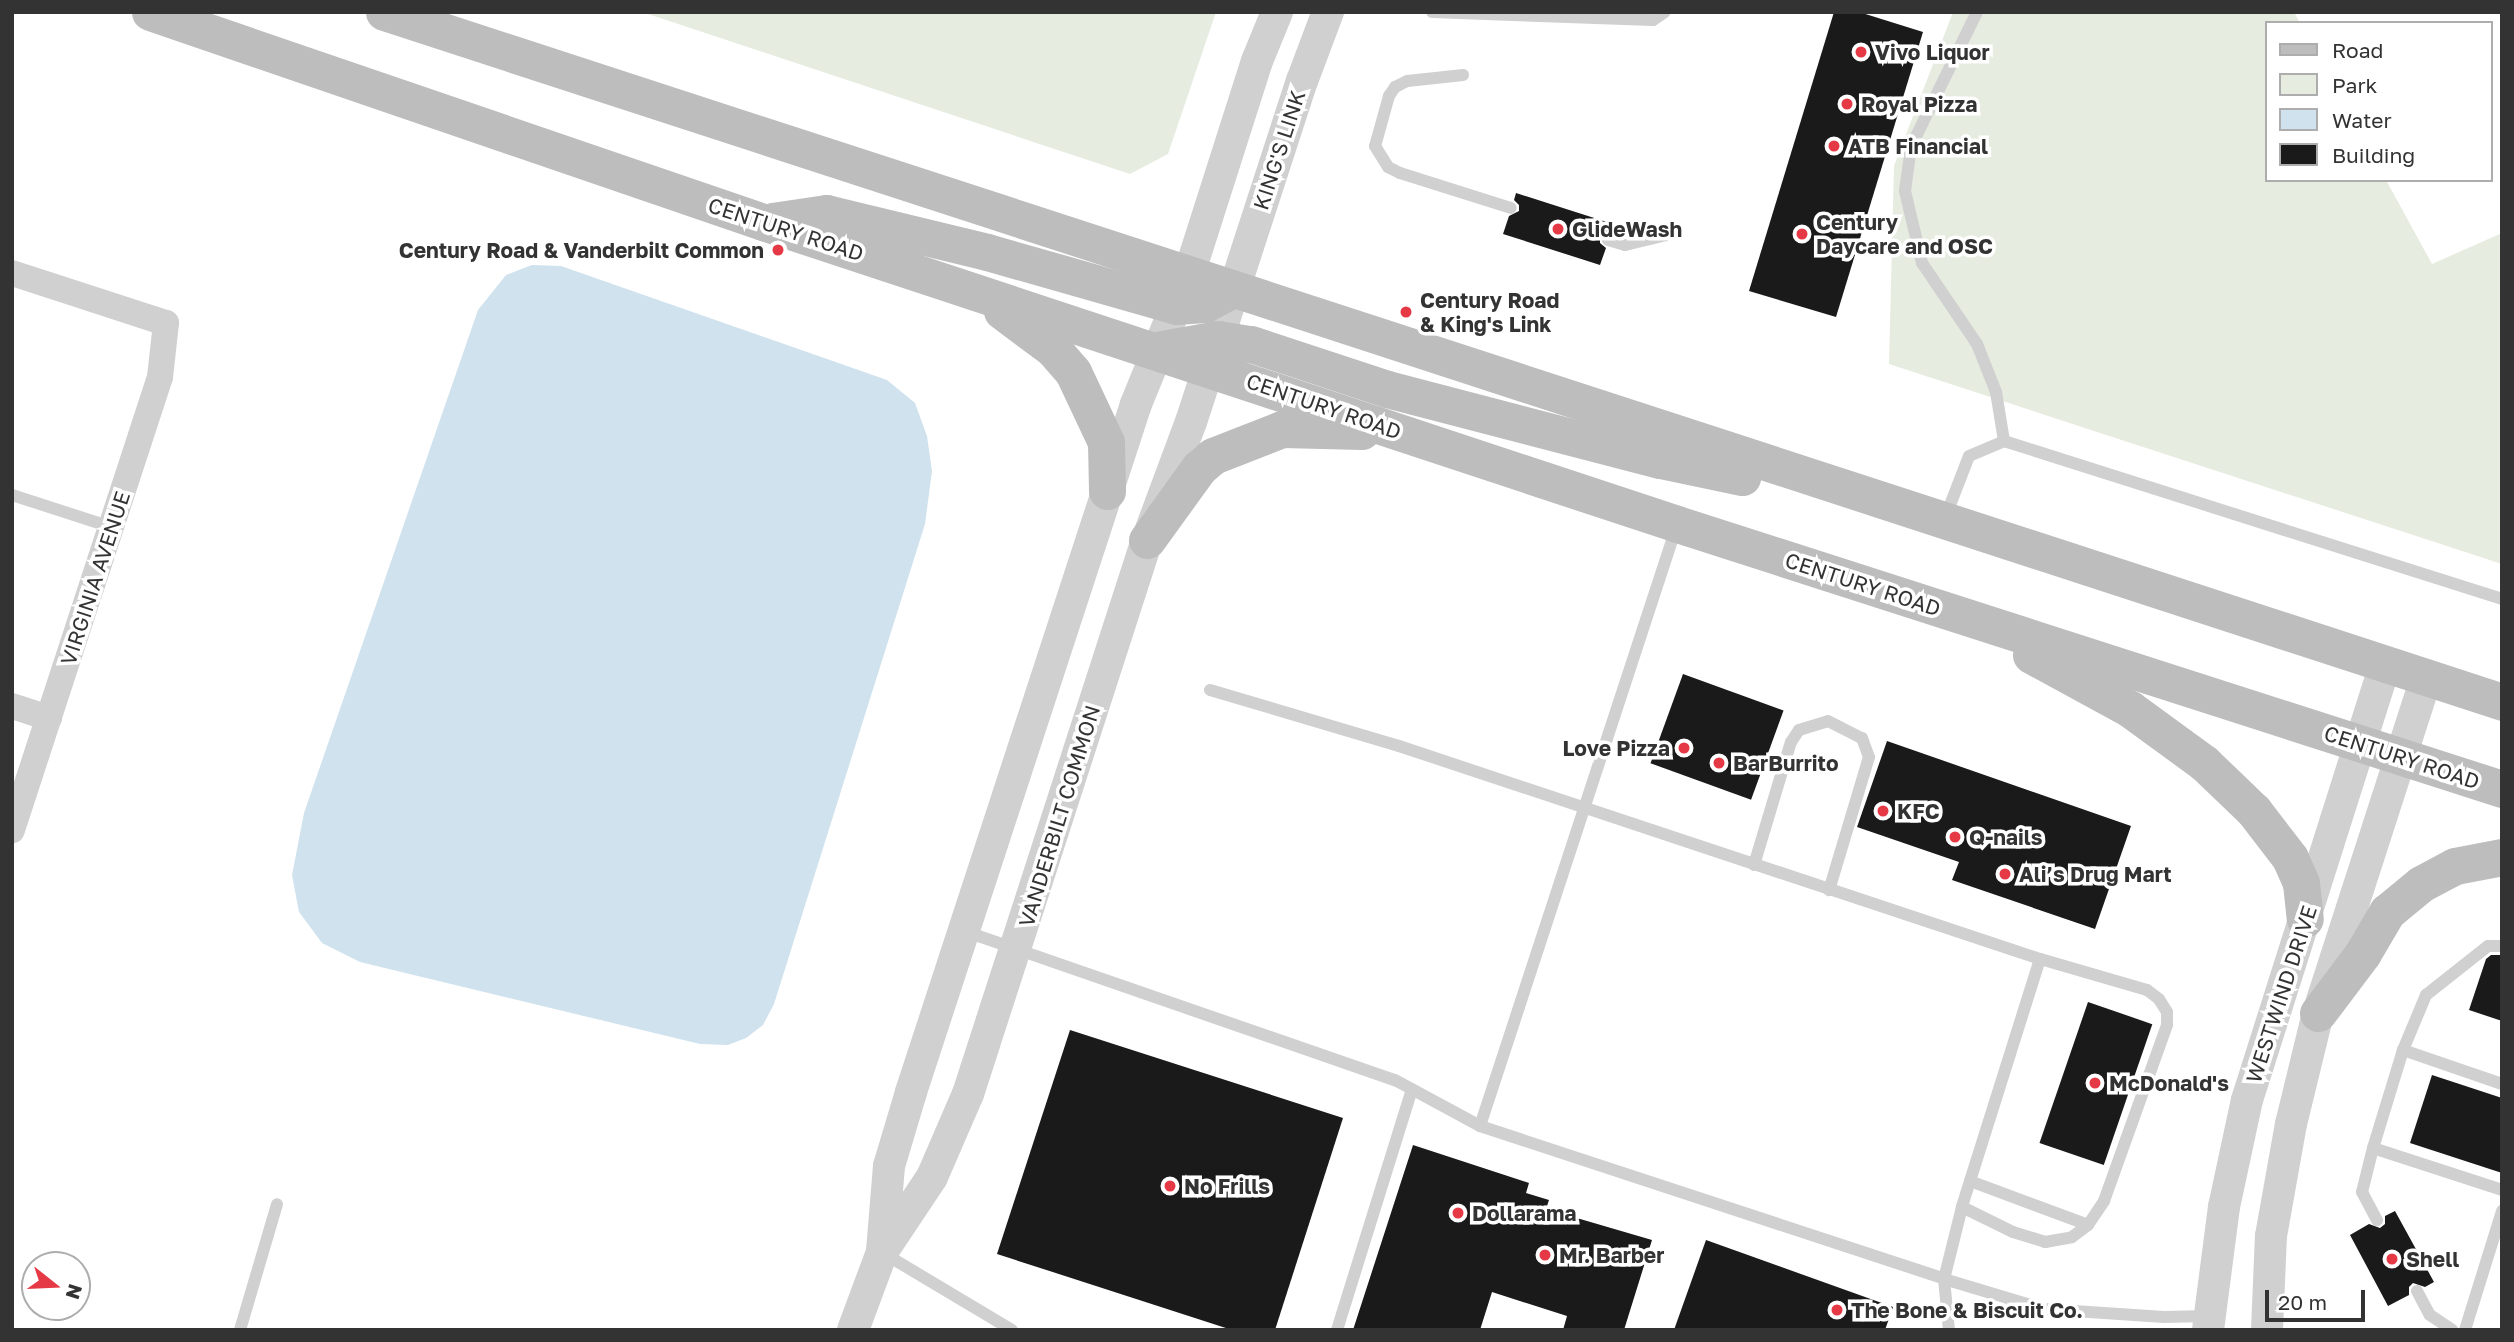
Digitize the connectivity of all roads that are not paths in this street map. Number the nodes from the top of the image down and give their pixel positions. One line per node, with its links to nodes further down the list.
1 (150, 12): 11 (main road, CENTURY ROAD)
2 (384, 12): 16 (main road)
3 (1277, 12): 16 (street)
4 (1328, 12): 15 (street, KING'S LINK)
5 (1432, 12): 8 (lane)
6 (1665, 12): 8 (lane)
7 (1977, 12): 21 (lane)
8 (1462, 13)
9 (1463, 75): 10 (lane)
10 (1511, 208)
11 (763, 222): 16 (main road); 17 (main road, CENTURY ROAD)
12 (1666, 235): 13 (lane)
13 (1608, 240)
14 (12, 273): 26 (street, VIRGINIA AVENUE)
15 (1233, 289): 16 (main road); 19 (street, KING'S LINK); 24 (main road)
16 (1182, 290): 18 (street, VANDERBILT COMMON)
17 (976, 291): 18 (main road, CENTURY ROAD); 22 (main road)
18 (1156, 350): 19 (main road); 22 (street, VANDERBILT COMMON)
19 (1213, 353): 20 (main road, CENTURY ROAD); 24 (main road); 27 (street, VANDERBILT COMMON)
20 (1399, 432): 25 (main road, CENTURY ROAD); 27 (main road)
21 (2004, 440): 24 (lane); 28 (lane)
22 (1107, 491): 45 (street, VANDERBILT COMMON)
23 (12, 495): 26 (lane)
24 (1929, 517): 30 (main road)
25 (1677, 524): 29 (main road, CENTURY ROAD); 39 (lane)
26 (111, 527): 35 (street, VIRGINIA AVENUE)
27 (1147, 540): 47 (street, VANDERBILT COMMON)
28 (2502, 599)
29 (1953, 613): 36 (main road, CENTURY ROAD); 44 (main road)
30 (2385, 665): 31 (main road); 36 (street, WESTWIND DRIVE)
31 (2426, 678): 33 (main road); 37 (street, WESTWIND DRIVE)
32 (1210, 690): 39 (lane)
33 (2502, 702)
34 (12, 706): 35 (street)
35 (50, 718): 40 (street, VIRGINIA AVENUE)
36 (2360, 743): 37 (main road, CENTURY ROAD); 44 (street, WESTWIND DRIVE)
37 (2403, 757): 38 (main road, CENTURY ROAD); 49 (street, WESTWIND DRIVE)
38 (2502, 789)
39 (1585, 808): 42 (lane); 53 (lane)
40 (12, 830)
41 (2502, 857): 49 (main road)
42 (1754, 865): 43 (lane); 43 (lane)
43 (1829, 890): 48 (lane)
44 (2305, 919): 65 (street, WESTWIND DRIVE)
45 (964, 931): 47 (lane); 62 (street, VANDERBILT COMMON)
46 (2502, 946): 50 (lane)
47 (1017, 950): 52 (lane); 62 (street, VANDERBILT COMMON)
48 (2040, 959): 55 (lane); 61 (lane)
49 (2318, 1013): 71 (street, WESTWIND DRIVE)
50 (2403, 1050): 51 (lane); 54 (lane)
51 (2502, 1084)
52 (1412, 1089): 53 (lane); 69 (lane)
53 (1480, 1126): 63 (lane)
54 (2373, 1148): 56 (lane); 60 (lane)
55 (1970, 1181): 58 (lane); 61 (lane)
56 (2502, 1191)
57 (277, 1204): 66 (lane)
58 (1962, 1207): 61 (lane); 63 (lane)
59 (2502, 1212): 73 (lane)
60 (2377, 1220)
61 (2088, 1225)
62 (882, 1252): 67 (street, VANDERBILT COMMON); 68 (lane)
63 (1944, 1279): 65 (lane); 70 (lane)
64 (2417, 1291): 72 (lane)
65 (2208, 1323)
66 (240, 1330)
67 (853, 1330)
68 (1012, 1330)
69 (1338, 1330)
70 (1949, 1330)
71 (2267, 1330)
72 (2452, 1330)
73 (2465, 1330)

